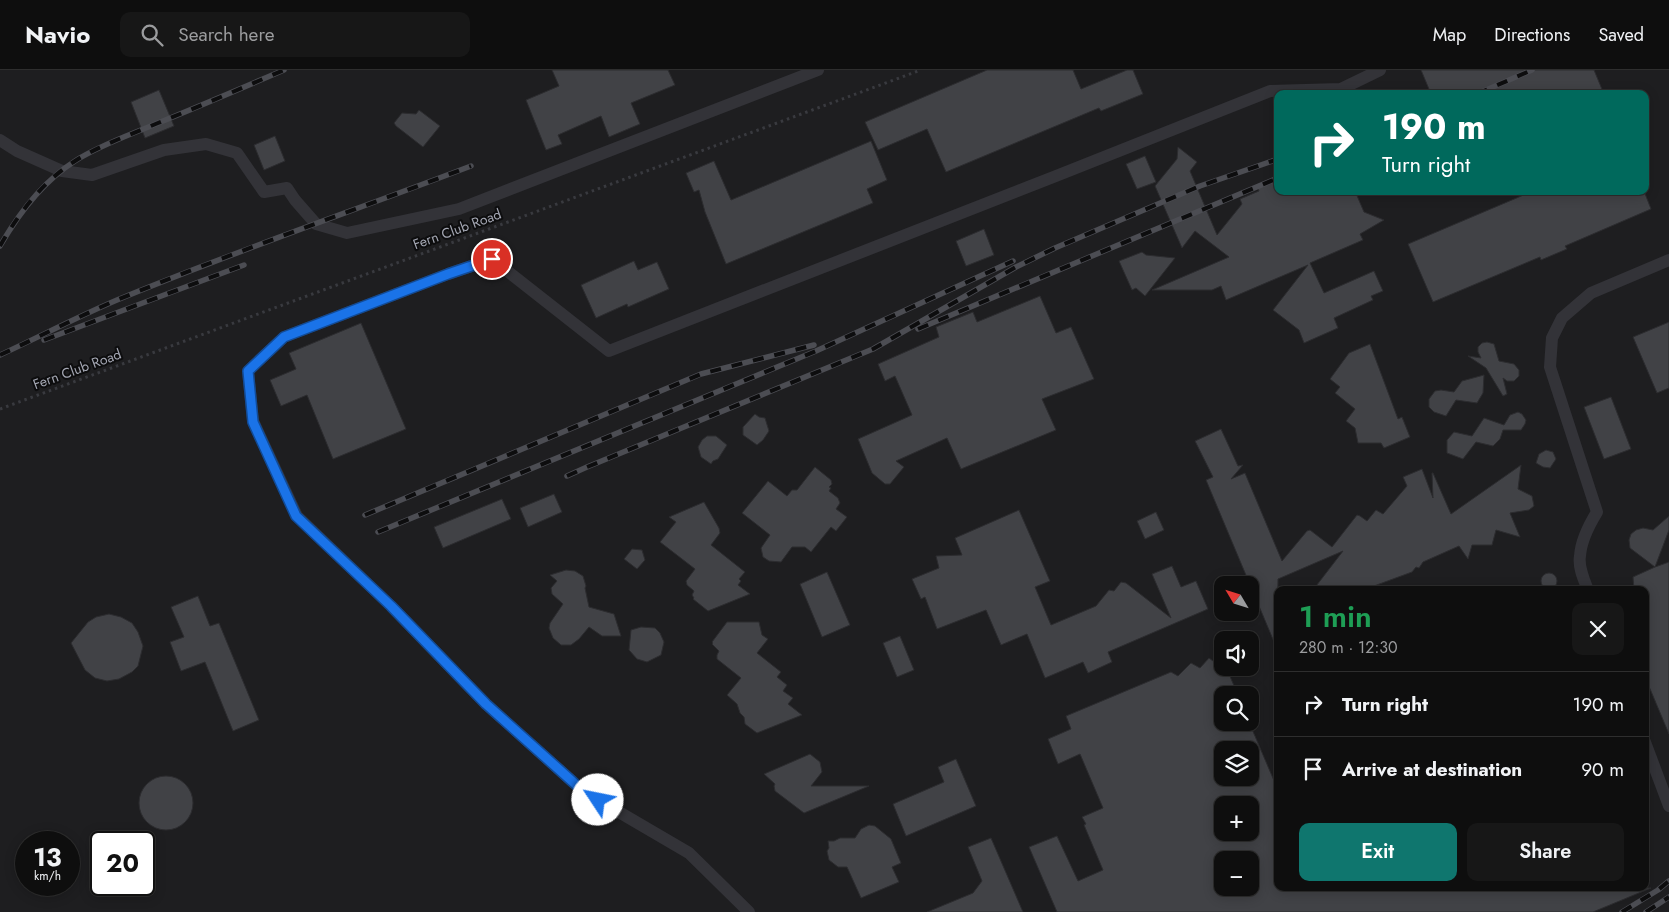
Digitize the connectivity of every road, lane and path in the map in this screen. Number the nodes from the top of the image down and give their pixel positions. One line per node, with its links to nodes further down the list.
1 (818, 70): 6 (lane)
2 (921, 70): 8 (path, Fern Club Road)
3 (1380, 70): 4 (lane)
4 (1341, 90)
5 (1274, 91): 12 (lane)
6 (0, 140)
7 (1669, 260): 9 (lane)
8 (0, 409)
9 (1586, 586)
10 (1649, 753): 11 (lane)
11 (1669, 806)
12 (749, 912)

